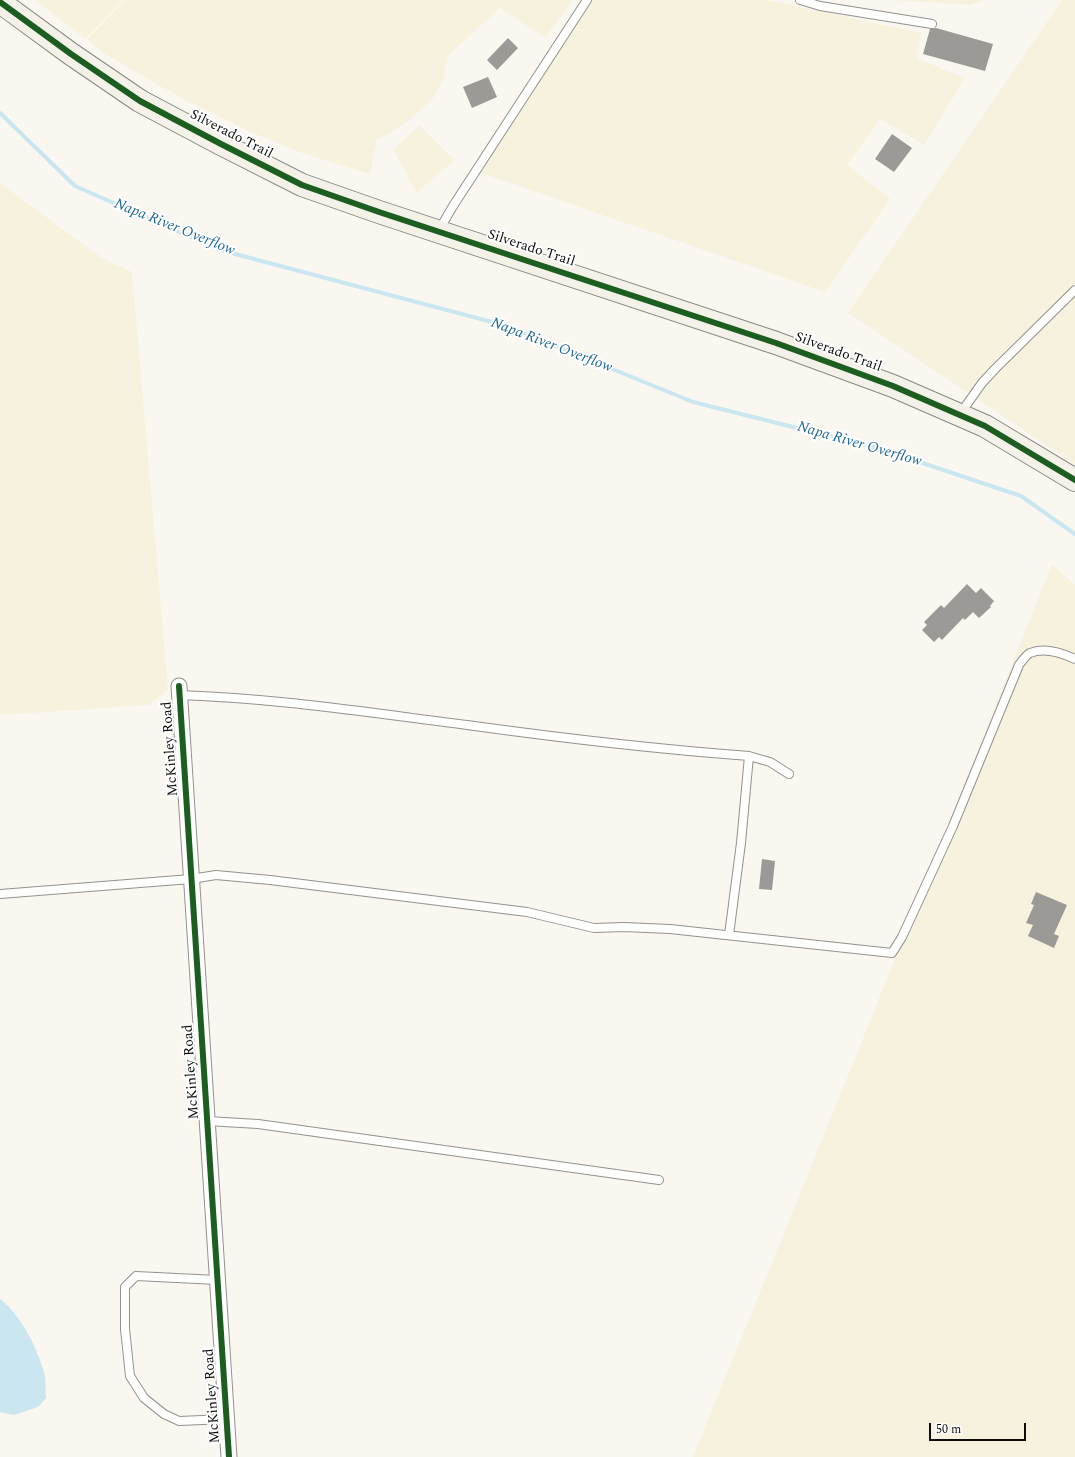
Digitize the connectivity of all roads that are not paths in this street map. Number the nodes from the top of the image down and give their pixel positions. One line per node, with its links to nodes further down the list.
1 (587, 0): 5 (lane)
2 (800, 0): 4 (lane)
3 (0, 2): 5 (main road, Silverado Trail)
4 (932, 24)
5 (438, 231): 7 (main road, Silverado Trail)
6 (1075, 290): 7 (lane)
7 (960, 415): 8 (main road, Silverado Trail)
8 (1075, 480)
9 (1075, 660): 15 (lane)
10 (179, 691): 11 (lane); 13 (street, McKinley Road)
11 (749, 756): 12 (lane); 15 (lane)
12 (790, 774)
13 (191, 879): 14 (lane); 15 (lane); 16 (street, McKinley Road)
14 (0, 894)
15 (729, 935)
16 (207, 1120): 17 (lane); 18 (street, McKinley Road)
17 (659, 1180)
18 (217, 1280): 19 (street, McKinley Road); 19 (lane)
19 (226, 1419): 20 (street, McKinley Road)
20 (229, 1457)

